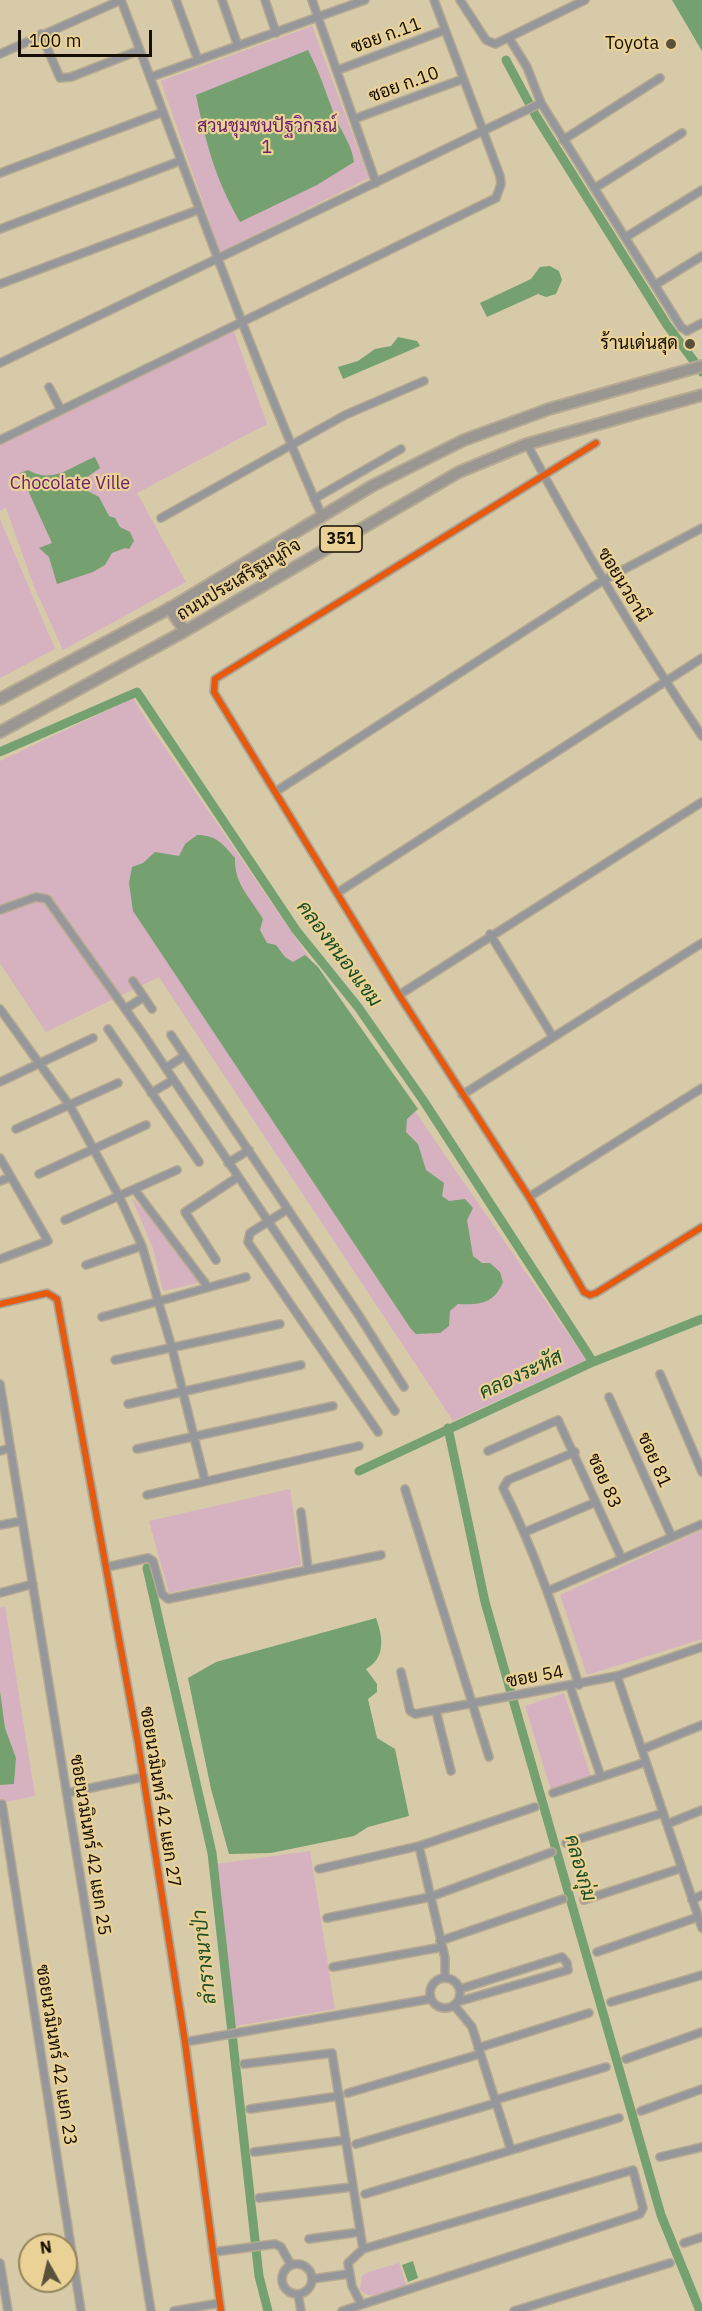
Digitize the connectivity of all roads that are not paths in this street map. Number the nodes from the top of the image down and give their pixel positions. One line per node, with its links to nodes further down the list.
1 (121, 0): 13 (street); 16 (street)
2 (176, 0): 18 (street)
3 (222, 0): 15 (street)
4 (265, 0): 12 (street)
5 (312, 0): 10 (street)
6 (365, 0): 10 (street)
7 (434, 0): 11 (street)
8 (460, 0): 14 (street)
9 (585, 0): 14 (street)
10 (318, 18): 12 (street); 19 (street)
11 (445, 30): 19 (street, ซอย ก.11); 22 (street)
12 (276, 33): 15 (street)
13 (41, 34): 16 (street); 17 (street)
14 (509, 38): 23 (street)
15 (238, 46): 18 (street)
16 (140, 50): 20 (street)
17 (0, 54)
18 (198, 60): 20 (street)
19 (338, 70): 25 (street)
20 (150, 76): 24 (street)
21 (660, 78): 28 (street)
22 (463, 79): 25 (street, ซอย ก.10); 26 (street)
23 (535, 107): 26 (street); 28 (street)
24 (163, 112): 29 (street); 30 (street)
25 (354, 119): 31 (street)
26 (483, 132): 31 (street); 41 (street)
27 (682, 133): 32 (street)
28 (563, 140): 32 (street)
29 (180, 161): 34 (street); 35 (street)
30 (0, 173)
31 (376, 183): 38 (street)
32 (595, 188): 36 (street)
33 (702, 190): 36 (street)
34 (198, 210): 38 (street); 39 (street)
35 (0, 229)
36 (626, 237): 40 (street)
37 (702, 256): 40 (street)
38 (216, 260): 41 (street); 43 (street)
39 (0, 284)
40 (655, 285): 42 (street)
41 (241, 322): 48 (street); 52 (street)
42 (702, 323)
43 (0, 363)
44 (696, 369): 56 (main road, ถนนประเสริฐมนูกิจ / 351)
45 (424, 381): 52 (street)
46 (50, 387): 48 (street)
47 (702, 395): 51 (main road, ถนนประเสริฐมนูกิจ / 351)
48 (61, 410): 49 (street)
49 (0, 440)
50 (596, 443): 54 (street)
51 (528, 444): 54 (street, ซอยนวธานี); 61 (main road, ถนนประเสริฐมนูกิจ / 351)
52 (289, 445): 55 (street); 57 (street)
53 (401, 449): 55 (street)
54 (542, 476): 59 (street, ซอยนวธานี); 67 (street)
55 (314, 499): 56 (street)
56 (322, 516): 60 (main road, ถนนประเสริฐมนูกิจ / 351)
57 (161, 518)
58 (702, 528): 59 (street)
59 (602, 582): 63 (street, ซอยนวธานี); 67 (street)
60 (169, 608): 61 (main road); 64 (main road, ถนนประเสริฐมนูกิจ / 351)
61 (185, 632): 65 (main road, ถนนประเสริฐมนูกิจ / 351)
62 (702, 658): 63 (street)
63 (665, 681): 66 (street, ซอยนวธานี); 69 (street)
64 (0, 699)
65 (1, 732)
66 (702, 736)
67 (275, 792): 69 (street)
68 (702, 802): 71 (street)
69 (337, 893): 74 (street)
70 (0, 910): 76 (street)
71 (490, 934): 74 (street); 82 (street)
72 (702, 943): 82 (street)
73 (133, 981): 75 (street)
74 (399, 995): 92 (street)
75 (144, 997): 76 (street); 77 (street)
76 (125, 1009): 86 (street)
77 (152, 1009)
78 (0, 1010): 79 (street)
79 (3, 1019): 85 (street)
80 (108, 1029): 91 (street)
81 (171, 1035): 84 (street)
82 (553, 1037): 92 (street)
83 (93, 1038): 85 (street)
84 (184, 1056): 86 (street); 97 (street)
85 (39, 1062): 88 (street); 93 (street)
86 (165, 1068): 87 (street)
87 (173, 1080): 91 (street); 100 (street)
88 (0, 1082)
89 (118, 1083): 93 (street)
90 (702, 1088): 108 (street)
91 (152, 1093): 99 (street)
92 (462, 1095): 108 (street)
93 (70, 1106): 95 (street); 96 (street)
94 (146, 1125): 96 (street)
95 (16, 1129)
96 (92, 1149): 102 (street); 107 (street)
97 (249, 1150): 100 (street); 109 (street)
98 (0, 1158): 103 (street)
99 (199, 1162)
100 (228, 1163): 104 (street)
101 (177, 1170): 106 (street)
102 (39, 1174)
103 (10, 1177): 105 (street); 114 (street)
104 (238, 1177): 111 (street); 115 (street)
105 (0, 1181)
106 (135, 1190): 107 (street); 118 (street)
107 (119, 1196): 110 (street); 113 (street)
108 (529, 1197): 112 (street)
109 (288, 1209): 111 (street); 128 (street)
110 (65, 1220)
111 (267, 1222): 133 (street); 135 (street)
112 (702, 1227)
113 (142, 1246): 116 (street); 119 (street)
114 (0, 1259)
115 (216, 1260)
116 (86, 1265)
117 (246, 1277): 118 (street)
118 (208, 1287): 119 (street)
119 (159, 1300): 121 (street); 123 (street)
120 (0, 1304): 156 (street, ซอยนวมินทร์ 42 แยก 27)
121 (102, 1317)
122 (280, 1324): 123 (street)
123 (172, 1348): 124 (street); 129 (street)
124 (115, 1360)
125 (301, 1365): 129 (street)
126 (660, 1374): 143 (street)
127 (0, 1384): 134 (street, ซอยนวมินทร์ 42 แยก 25)
128 (404, 1387)
129 (183, 1392): 131 (street); 136 (street)
130 (609, 1397): 153 (street, ซอย 81)
131 (128, 1404)
132 (333, 1406): 136 (street)
133 (395, 1411)
134 (2, 1413): 138 (street, ซอยนวมินทร์ 42 แยก 25)
135 (378, 1432)
136 (194, 1437): 139 (street); 144 (street)
137 (359, 1446): 144 (street)
138 (10, 1448): 140 (street); 149 (street, ซอยนวมินทร์ 42 แยก 25)
139 (137, 1449)
140 (0, 1451)
141 (488, 1451): 142 (street, ซอย 83)
142 (575, 1452): 147 (street, ซอย 83); 152 (street)
143 (702, 1472)
144 (205, 1481): 146 (street)
145 (405, 1489): 166 (street)
146 (147, 1494)
147 (596, 1502): 152 (street); 155 (street, ซอย 83)
148 (300, 1512): 157 (street)
149 (22, 1521): 151 (street); 158 (street, ซอยนวมินทร์ 42 แยก 25)
150 (702, 1524): 153 (street)
151 (0, 1525)
152 (525, 1532): 159 (street)
153 (671, 1535): 155 (street)
154 (381, 1555): 157 (street)
155 (622, 1559): 159 (street)
156 (107, 1567): 157 (street); 173 (street, ซอยนวมินทร์ 42 แยก 27)
157 (308, 1569)
158 (33, 1584): 160 (street); 175 (street, ซอยนวมินทร์ 42 แยก 25)
159 (548, 1591): 164 (street)
160 (0, 1593)
161 (702, 1647): 163 (street, ซอย 54)
162 (401, 1672): 167 (street, ซอย 54)
163 (617, 1676): 164 (street, ซอย 54); 169 (street)
164 (579, 1685): 165 (street, ซอย 54)
165 (570, 1686): 166 (street, ซอย 54); 174 (street)
166 (473, 1704): 167 (street, ซอย 54); 170 (street)
167 (436, 1711): 172 (street)
168 (702, 1725): 169 (street)
169 (643, 1749): 171 (street)
170 (489, 1757)
171 (646, 1762): 174 (street); 180 (street)
172 (451, 1771)
173 (143, 1777): 175 (street); 207 (street, ซอยนวมินทร์ 42 แยก 27)
174 (601, 1777): 176 (street)
175 (67, 1792): 244 (street, ซอยนวมินทร์ 42 แยก 25)
176 (553, 1793)
177 (2, 1804): 181 (street, ซอยนวมินทร์ 42 แยก 23)
178 (536, 1807): 184 (street)
179 (702, 1810): 182 (street)
180 (663, 1813): 182 (street); 183 (street)
181 (3, 1823): 243 (street, ซอยนวมินทร์ 42 แยก 23)
182 (667, 1824): 186 (street)
183 (566, 1844)
184 (419, 1846): 187 (street); 189 (street)
185 (552, 1852): 189 (street)
186 (682, 1868): 191 (street); 192 (street)
187 (319, 1869)
188 (702, 1895): 192 (street)
189 (430, 1897): 194 (street); 196 (street)
190 (563, 1899): 196 (street)
191 (584, 1900)
192 (692, 1900): 193 (street)
193 (698, 1917): 195 (street); 197 (street)
194 (327, 1918)
195 (702, 1928)
196 (441, 1944): 198 (street); 200 (street)
197 (597, 1952)
198 (333, 1967)
199 (702, 1975): 203 (street)
200 (445, 1978): 201 (street); 202 (street)
201 (460, 1989): 204 (street); 204 (street)
202 (430, 1999): 204 (street); 207 (street)
203 (611, 2002)
204 (456, 2004): 208 (street)
205 (589, 2013): 208 (street)
206 (702, 2032): 209 (street)
207 (185, 2042): 233 (street, ซอยนวมินทร์ 42 แยก 27)
208 (479, 2051): 213 (street); 215 (street)
209 (626, 2058)
210 (244, 2064): 214 (street)
211 (606, 2067): 215 (street)
212 (702, 2090): 217 (street)
213 (348, 2093)
214 (340, 2096): 216 (street); 219 (street)
215 (495, 2101): 220 (street); 222 (street)
216 (250, 2109)
217 (641, 2110)
218 (619, 2118): 222 (street)
219 (346, 2140): 223 (street); 225 (street)
220 (356, 2144)
221 (702, 2147): 224 (street)
222 (511, 2150): 226 (street)
223 (254, 2152)
224 (660, 2157)
225 (352, 2187): 227 (street); 228 (street)
226 (365, 2194)
227 (259, 2198)
228 (360, 2232): 230 (street); 232 (street)
229 (702, 2236): 231 (street)
230 (309, 2239)
231 (684, 2243)
232 (363, 2249): 237 (street); 241 (street)
233 (214, 2252): 236 (street); 240 (street, ซอยนวมินทร์ 42 แยก 27)
234 (670, 2263): 249 (street)
235 (0, 2264): 242 (street)
236 (291, 2265): 238 (street); 239 (street)
237 (348, 2274): 238 (street); 241 (street)
238 (312, 2279): 239 (street)
239 (298, 2294): 247 (street)
240 (220, 2302): 245 (street); 246 (street, ซอยนวมินทร์ 42 แยก 27)
241 (361, 2304): 248 (street)
242 (8, 2311)
243 (81, 2311)
244 (151, 2311)
245 (174, 2311)
246 (221, 2311)
247 (301, 2311)
248 (342, 2311)
249 (514, 2311)

